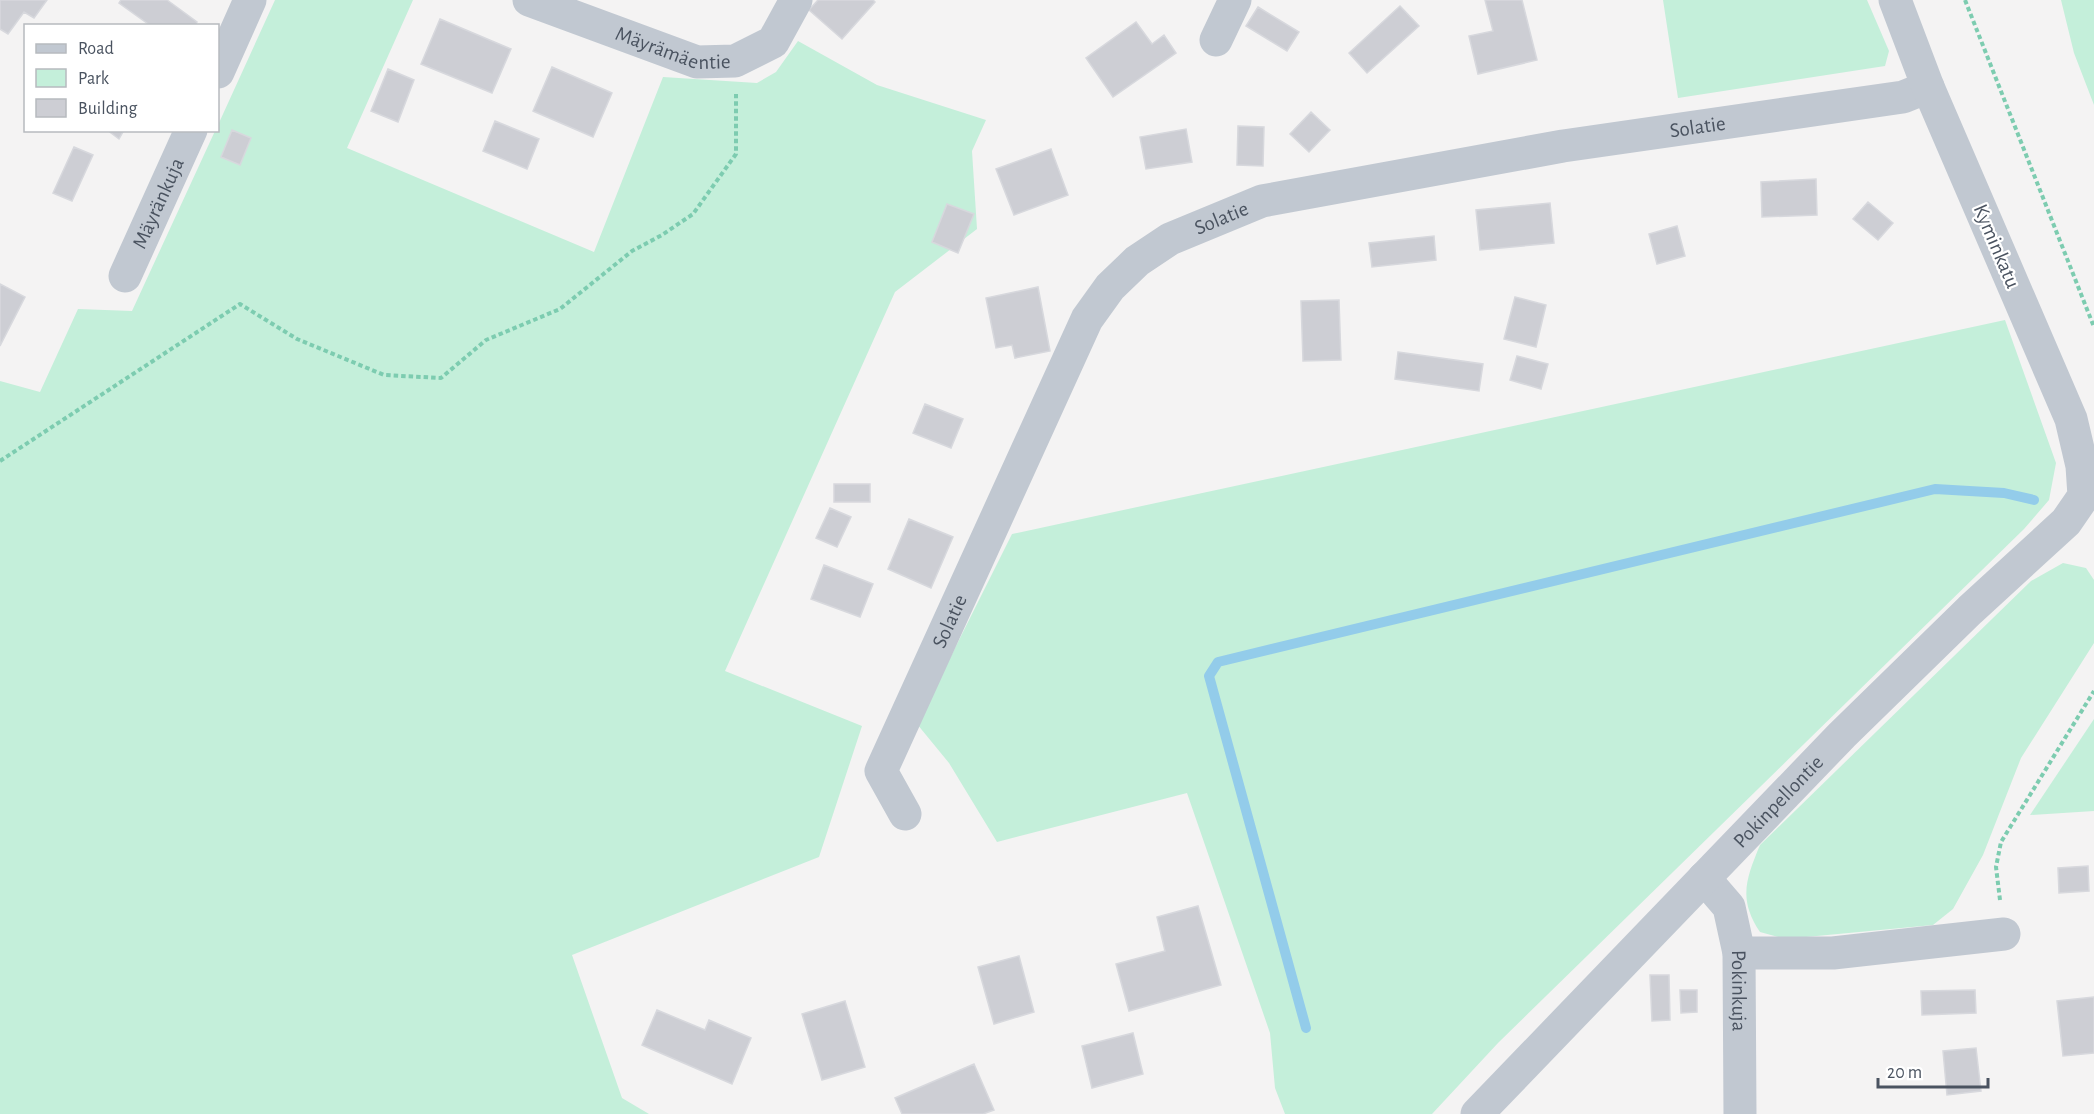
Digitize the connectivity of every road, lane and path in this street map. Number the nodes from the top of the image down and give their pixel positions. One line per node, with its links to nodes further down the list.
1 (250, 0): 9 (street)
2 (529, 0): 8 (street, Mäyrämäentie)
3 (795, 0): 8 (street, Mäyrämäentie)
4 (1235, 0): 7 (street)
5 (1895, 0): 10 (street, Kyminkatu)
6 (1965, 0): 13 (path)
7 (1216, 40)
8 (735, 61): 14 (path)
9 (219, 70)
10 (1928, 87): 15 (street, Kyminkatu); 17 (street, Solatie)
11 (190, 132): 12 (street, Mäyränkuja)
12 (125, 276)
13 (2094, 327)
14 (0, 461)
15 (2084, 496): 18 (street, Pokinpellontie)
16 (2094, 691): 19 (path)
17 (905, 814)
18 (1704, 878): 20 (street, Pokinkuja); 21 (street, Pokinpellontie)
19 (2004, 934): 20 (street)
20 (1739, 953): 22 (street, Pokinkuja)
21 (1477, 1114)
22 (1740, 1114)

